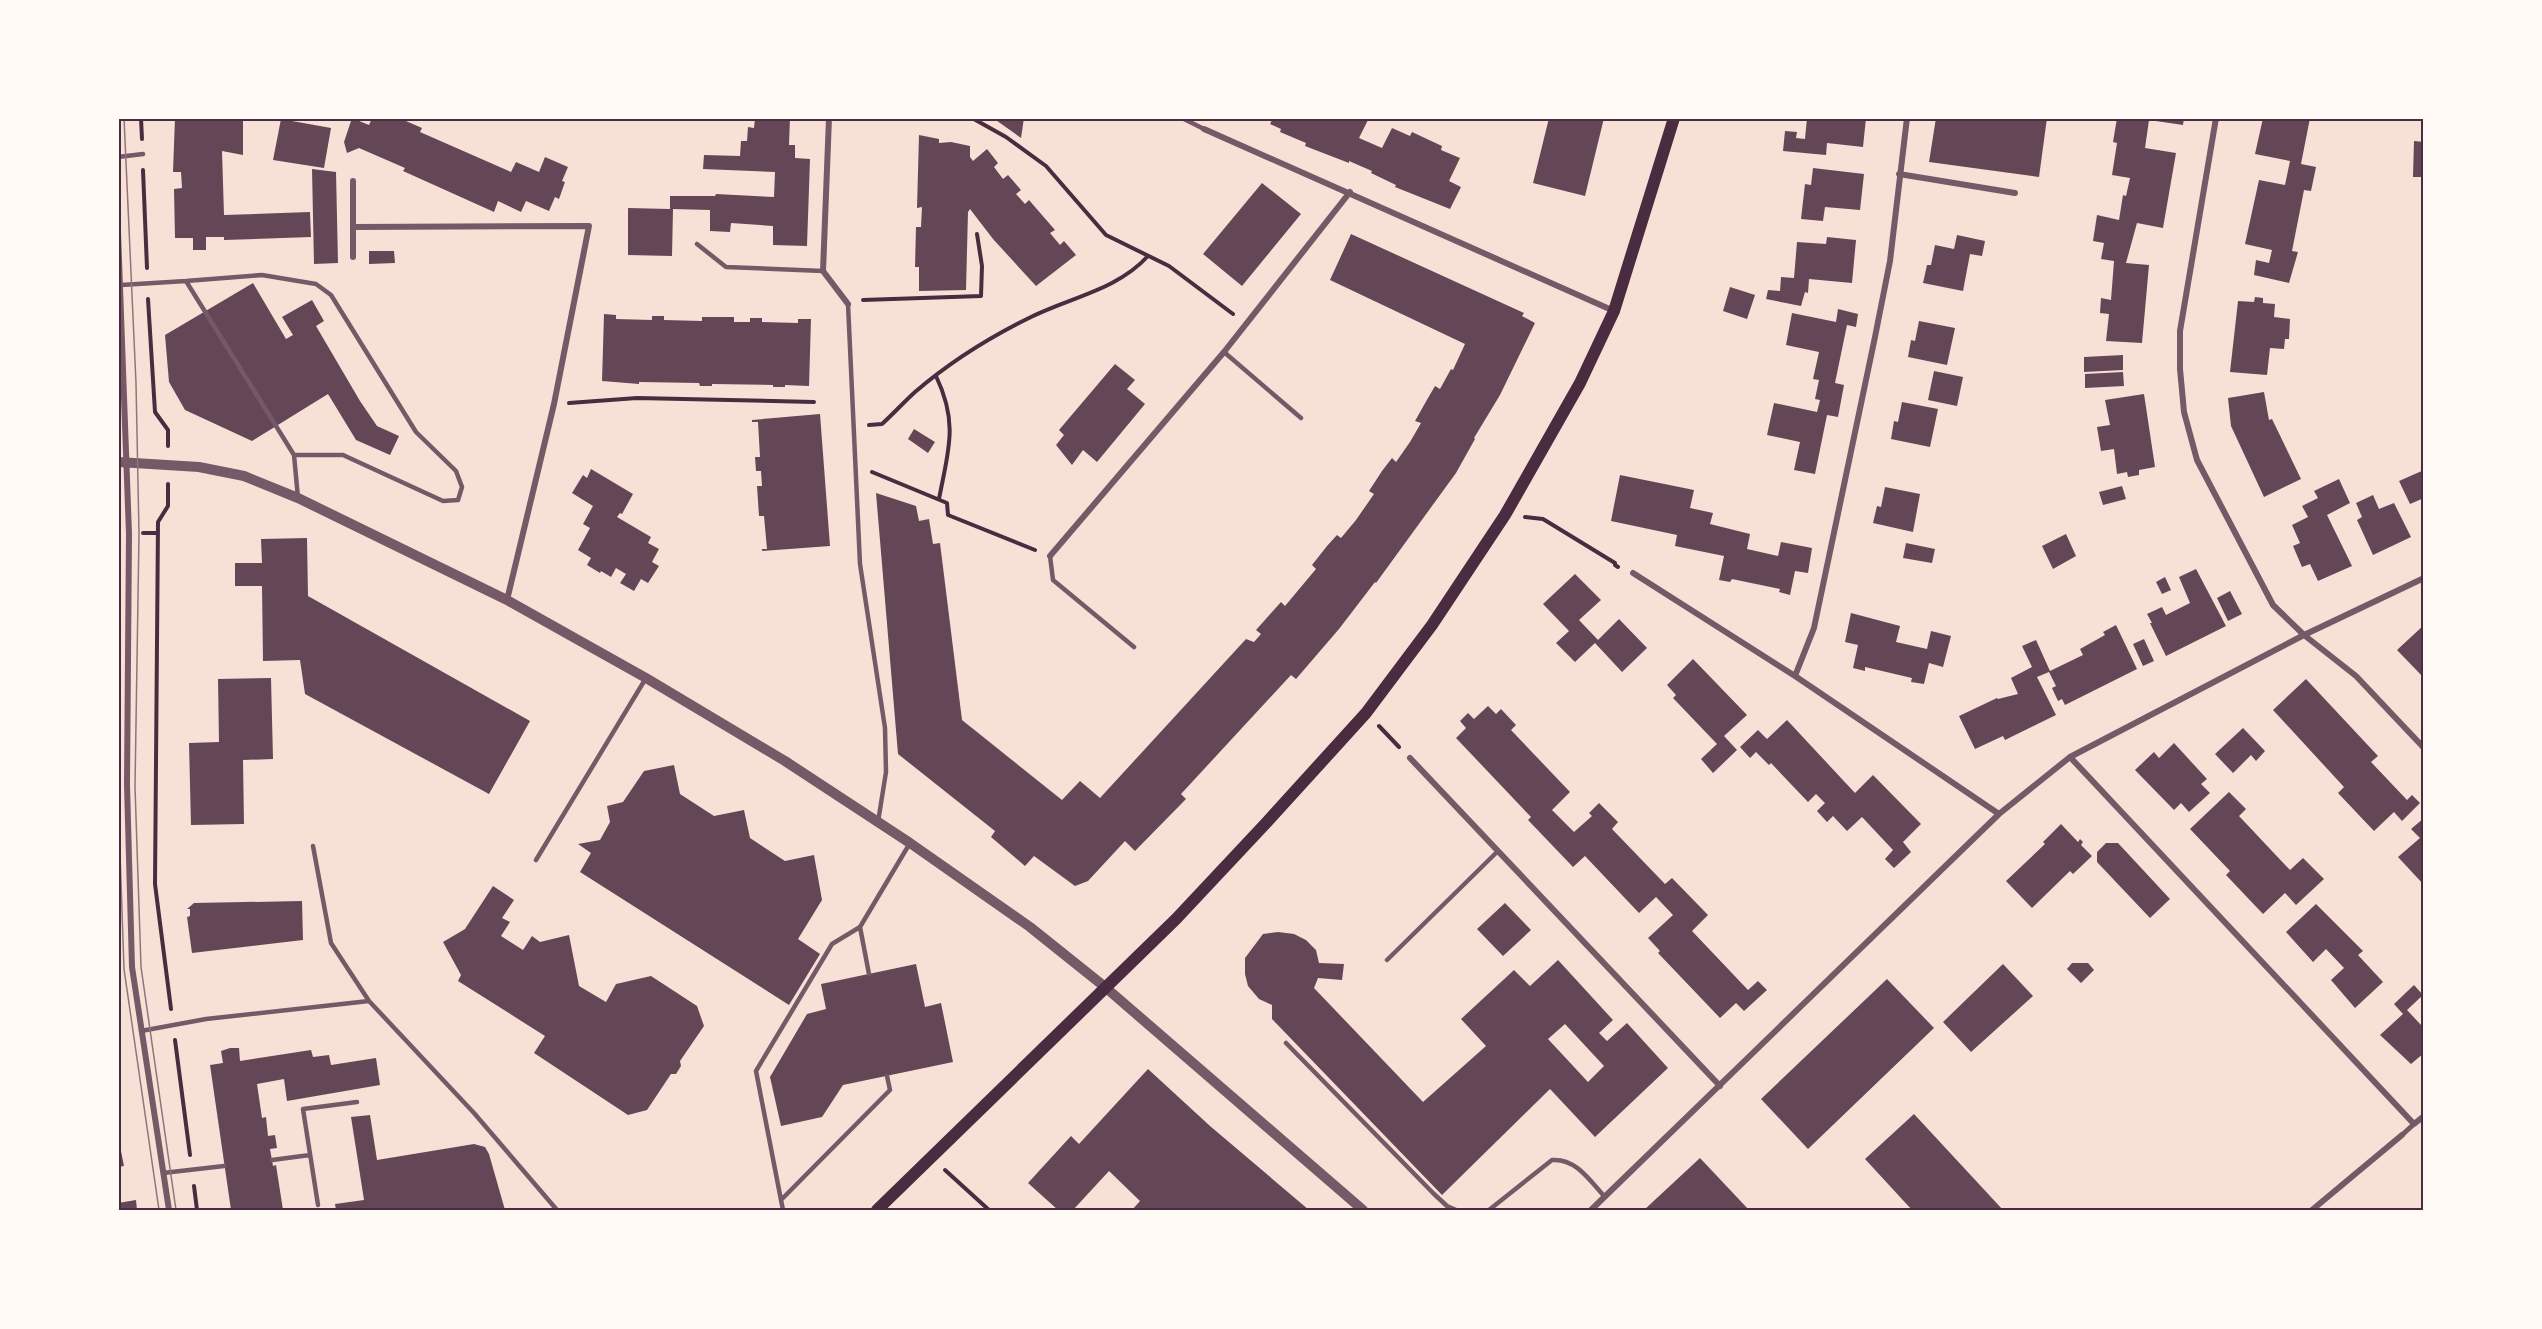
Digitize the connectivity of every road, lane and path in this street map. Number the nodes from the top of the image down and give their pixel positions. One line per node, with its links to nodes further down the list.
1 (829, 118): 20 (street)
2 (972, 118): 18 (path)
3 (1182, 118): 7 (lane)
4 (1674, 118): 24 (main road)
5 (1907, 118): 10 (street)
6 (2216, 118): 43 (street)
7 (1204, 129): 12 (street)
8 (143, 154): 9 (lane)
9 (118, 157)
10 (1899, 174): 13 (street); 45 (street)
11 (353, 181): 14 (street)
12 (1350, 192): 24 (street); 25 (street)
13 (2015, 193)
14 (353, 227): 19 (street); 29 (street)
15 (118, 232): 22 (street)
16 (977, 234): 23 (path)
17 (697, 244): 20 (lane)
18 (1148, 256): 25 (path); 27 (path)
19 (353, 257)
20 (823, 271): 23 (street)
21 (186, 281): 22 (lane); 32 (lane); 32 (lane)
22 (121, 285): 33 (street)
23 (848, 304): 31 (lane)
24 (1614, 311): 38 (main road)
25 (1246, 324): 26 (street)
26 (1224, 352): 30 (lane); 39 (street)
27 (936, 376): 31 (path); 37 (path)
28 (814, 402): 29 (path)
29 (554, 404): 42 (street)
30 (1301, 418)
31 (853, 426): 34 (lane)
32 (294, 455): 36 (lane)
33 (123, 462): 35 (street); 52 (street)
34 (855, 464): 37 (path); 54 (lane)
35 (168, 465): 36 (street); 64 (path)
36 (298, 498): 42 (street)
37 (939, 499): 39 (path)
38 (1504, 515): 40 (path); 47 (main road)
39 (1050, 556): 44 (lane)
40 (1633, 573): 45 (street)
41 (2424, 578): 43 (street)
42 (507, 600): 46 (street)
43 (2304, 635): 48 (street); 49 (street)
44 (1134, 647)
45 (1794, 676): 53 (street)
46 (646, 678): 54 (street); 58 (lane)
47 (1366, 713): 50 (path); 62 (main road)
48 (2424, 748)
49 (2070, 757): 53 (street); 71 (street)
50 (1410, 758): 57 (street)
51 (118, 785): 52 (street)
52 (127, 785): 65 (street)
53 (1999, 814): 68 (street)
54 (878, 822): 55 (street)
55 (910, 843): 59 (lane); 62 (street)
56 (313, 846): 63 (lane)
57 (1498, 851): 60 (lane); 68 (street)
58 (536, 860)
59 (860, 927): 61 (lane); 80 (lane)
60 (1387, 960)
61 (869, 974)
62 (1105, 987): 74 (main road); 88 (street)
63 (369, 1001): 64 (lane); 84 (lane)
64 (173, 1025): 65 (lane); 77 (path)
65 (141, 1032): 78 (street)
66 (1286, 1043): 89 (lane)
67 (887, 1076): 80 (lane)
68 (1720, 1086): 79 (street)
69 (357, 1102): 73 (lane)
70 (2424, 1116): 71 (street)
71 (2414, 1124): 72 (street)
72 (2402, 1135): 92 (street)
73 (310, 1155): 75 (lane); 81 (lane)
74 (932, 1157): 86 (main road); 87 (path)
75 (272, 1160)
76 (224, 1166): 77 (lane)
77 (192, 1170): 78 (lane); 83 (path)
78 (163, 1173): 82 (street)
79 (1605, 1197): 90 (lane); 91 (street)
80 (781, 1200): 85 (lane)
81 (318, 1205)
82 (169, 1210)
83 (198, 1210)
84 (557, 1210)
85 (783, 1210)
86 (877, 1210)
87 (989, 1210)
88 (1363, 1210)
89 (1456, 1210)
90 (1489, 1210)
91 (1591, 1210)
92 (2312, 1210)

